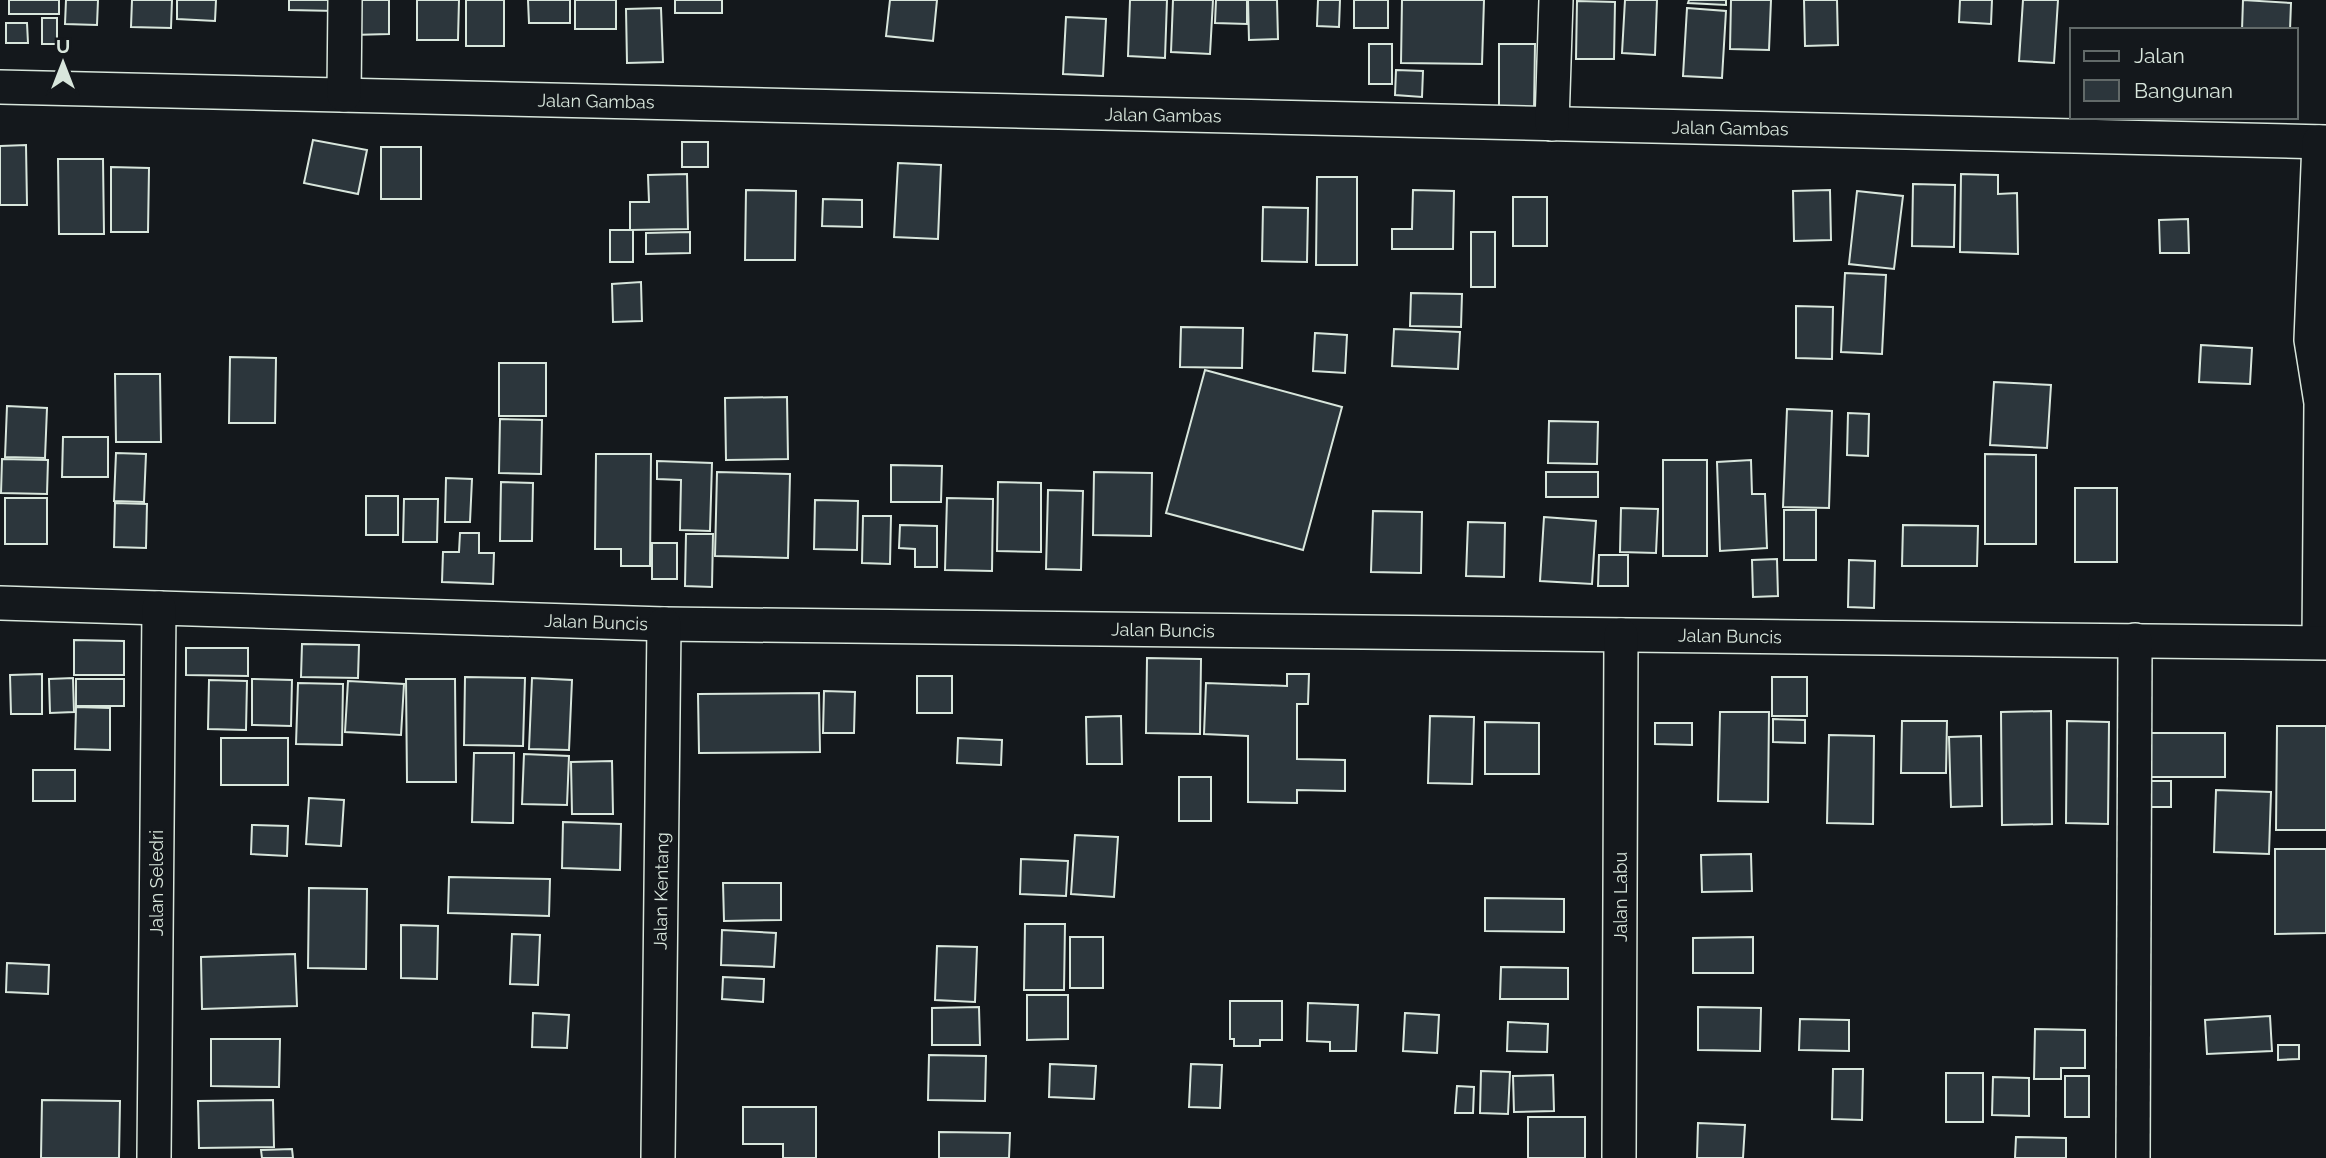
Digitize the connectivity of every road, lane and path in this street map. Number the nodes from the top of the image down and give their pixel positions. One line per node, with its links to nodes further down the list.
1 (345, 0): 4 (street)
2 (1556, 0): 5 (street)
3 (0, 88): 4 (street, Jalan Gambas)
4 (344, 95): 5 (street, Jalan Gambas)
5 (1552, 124): 6 (street, Jalan Gambas)
6 (2322, 142): 12 (street)
7 (0, 603): 8 (street, Jalan Buncis)
8 (159, 608): 9 (street, Jalan Buncis); 13 (street, Jalan Seledri)
9 (664, 624): 10 (street, Jalan Buncis); 14 (street, Jalan Kentang)
10 (1621, 635): 11 (street, Jalan Buncis); 15 (street, Jalan Labu)
11 (2135, 640): 12 (street, Jalan Buncis); 16 (street)
12 (2322, 643)
13 (154, 1158)
14 (658, 1158)
15 (1619, 1158)
16 (2133, 1158)

